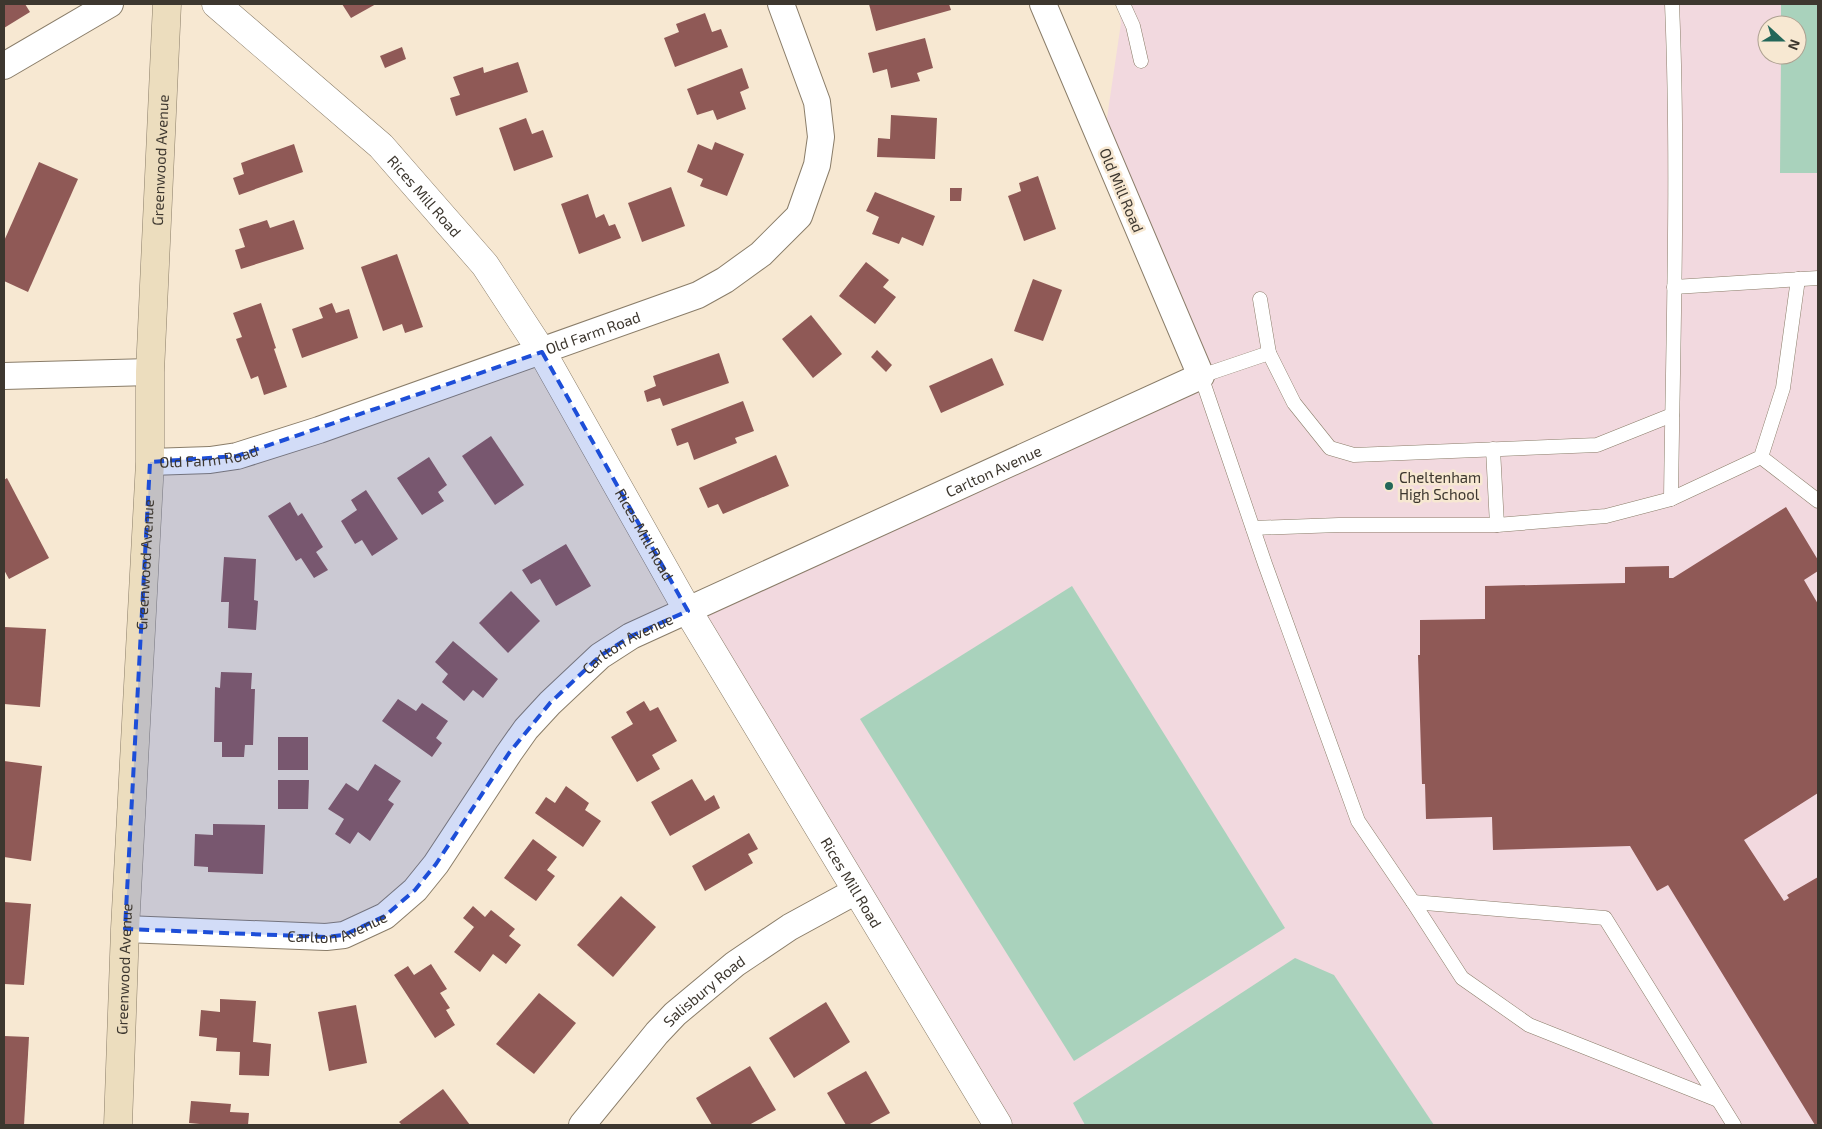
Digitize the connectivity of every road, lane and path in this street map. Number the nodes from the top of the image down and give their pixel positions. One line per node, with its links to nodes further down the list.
1 (110, 4): 9 (street)
2 (167, 4): 16 (main road, Greenwood Avenue)
3 (216, 4): 14 (street, Rices Mill Road)
4 (781, 4): 14 (street, Old Farm Road)
5 (1043, 4): 18 (street, Old Mill Road)
6 (1123, 4): 8 (lane)
7 (1672, 4): 12 (lane)
8 (1141, 61)
9 (4, 66)
10 (1818, 278): 11 (lane)
11 (1798, 279): 12 (lane); 21 (lane)
12 (1674, 287): 19 (lane)
13 (1260, 300): 15 (lane)
14 (542, 352): 22 (street, Old Farm Road); 27 (street, Rices Mill Road)
15 (1269, 354): 18 (lane); 20 (lane)
16 (150, 372): 17 (street); 22 (main road, Greenwood Avenue)
17 (4, 376)
18 (1202, 376): 26 (lane); 27 (street, Carlton Avenue)
19 (1672, 415): 20 (lane); 23 (lane)
20 (1494, 449): 25 (lane)
21 (1761, 457): 23 (lane); 24 (lane)
22 (150, 462): 30 (main road, Greenwood Avenue)
23 (1671, 499): 25 (lane)
24 (1818, 502)
25 (1498, 525): 26 (lane)
26 (1253, 528): 29 (lane)
27 (688, 611): 28 (street, Rices Mill Road); 30 (street, Carlton Avenue)
28 (856, 891): 33 (street, Salisbury Road); 34 (street, Rices Mill Road)
29 (1414, 902): 31 (lane); 31 (lane)
30 (125, 929): 32 (main road, Greenwood Avenue)
31 (1718, 1100): 35 (lane)
32 (118, 1125)
33 (582, 1125)
34 (998, 1125)
35 (1734, 1125)

